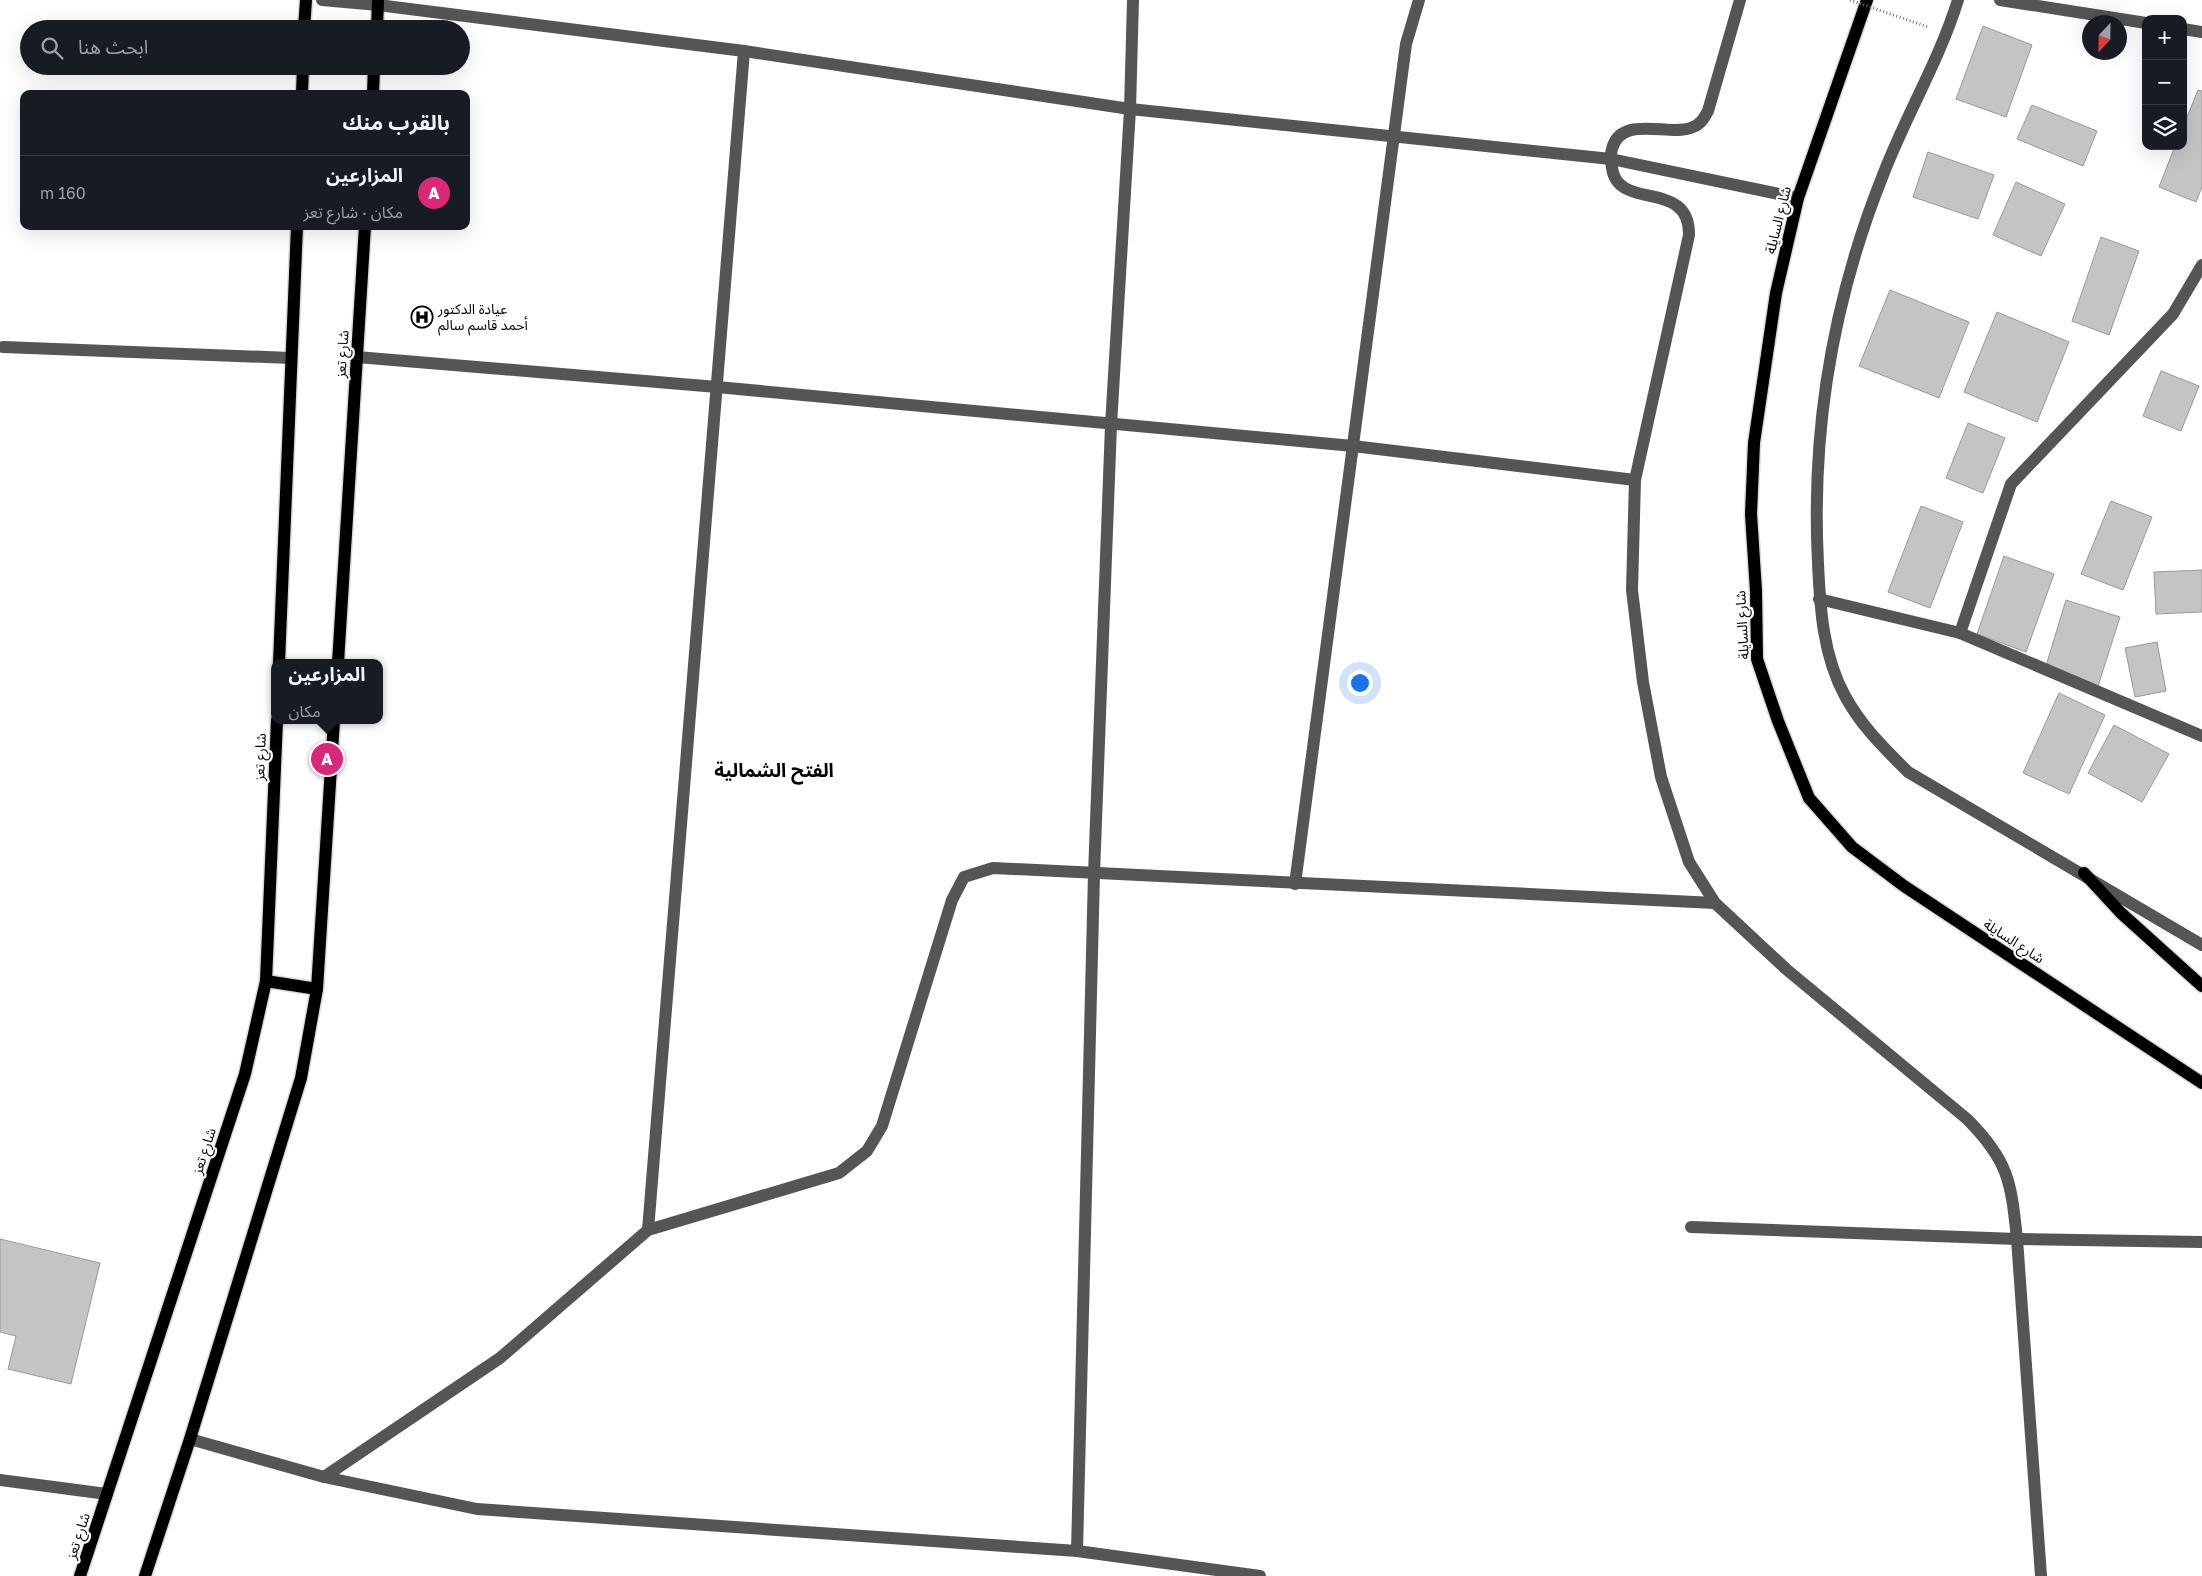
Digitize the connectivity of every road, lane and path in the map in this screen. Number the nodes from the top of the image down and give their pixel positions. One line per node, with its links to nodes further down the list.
1 (306, 0): 11 (main road)
2 (322, 0): 10 (street)
3 (1132, 0): 22 (street)
4 (1419, 0): 23 (street)
5 (1740, 0): 24 (street)
6 (1850, 0): 14 (path, bridge)
7 (1867, 0): 25 (main road, شارع السايلة)
8 (1958, 0): 36 (street)
9 (2000, 0): 13 (street)
10 (378, 3): 12 (main road); 17 (street)
11 (305, 20)
12 (377, 20)
13 (2142, 22)
14 (1928, 28)
15 (2187, 30): 16 (street)
16 (2202, 32)
17 (744, 51): 22 (street); 32 (street)
18 (303, 75): 20 (main road)
19 (374, 75): 21 (main road)
20 (302, 90)
21 (373, 90)
22 (1130, 109): 23 (street); 33 (street)
23 (1394, 136): 24 (street); 34 (street)
24 (1611, 160): 25 (street); 35 (street)
25 (1798, 198): 51 (main road, شارع السايلة)
26 (296, 230): 31 (main road)
27 (365, 230): 30 (main road, شارع تعز)
28 (2202, 265): 37 (street)
29 (3, 347): 31 (street)
30 (357, 357): 32 (street); 39 (main road, شارع تعز)
31 (291, 358): 38 (main road)
32 (716, 387): 33 (street); 53 (street)
33 (1111, 425): 34 (street); 44 (street)
34 (1352, 446): 35 (street); 45 (street)
35 (1635, 480): 46 (street)
36 (1819, 599): 37 (street); 43 (street)
37 (1960, 633): 42 (street)
38 (279, 659)
39 (338, 659)
40 (277, 724): 48 (main road, شارع تعز)
41 (334, 724): 50 (main road)
42 (2202, 736)
43 (2084, 873): 47 (street); 49 (main road)
44 (1094, 874): 45 (street); 53 (street); 60 (street)
45 (1295, 884): 46 (street)
46 (1715, 903): 54 (street)
47 (2202, 945)
48 (266, 981): 50 (main road); 59 (main road, شارع تعز)
49 (2202, 986)
50 (317, 989): 56 (main road)
51 (2202, 1083)
52 (1690, 1227): 54 (street)
53 (648, 1230): 57 (street)
54 (2017, 1239): 55 (street); 64 (street)
55 (2202, 1242)
56 (190, 1439): 57 (street); 62 (main road)
57 (324, 1477): 60 (street)
58 (0, 1480): 59 (street)
59 (107, 1494): 61 (main road, شارع تعز)
60 (1077, 1551): 63 (street)
61 (80, 1576)
62 (145, 1576)
63 (1260, 1576)
64 (2041, 1576)

